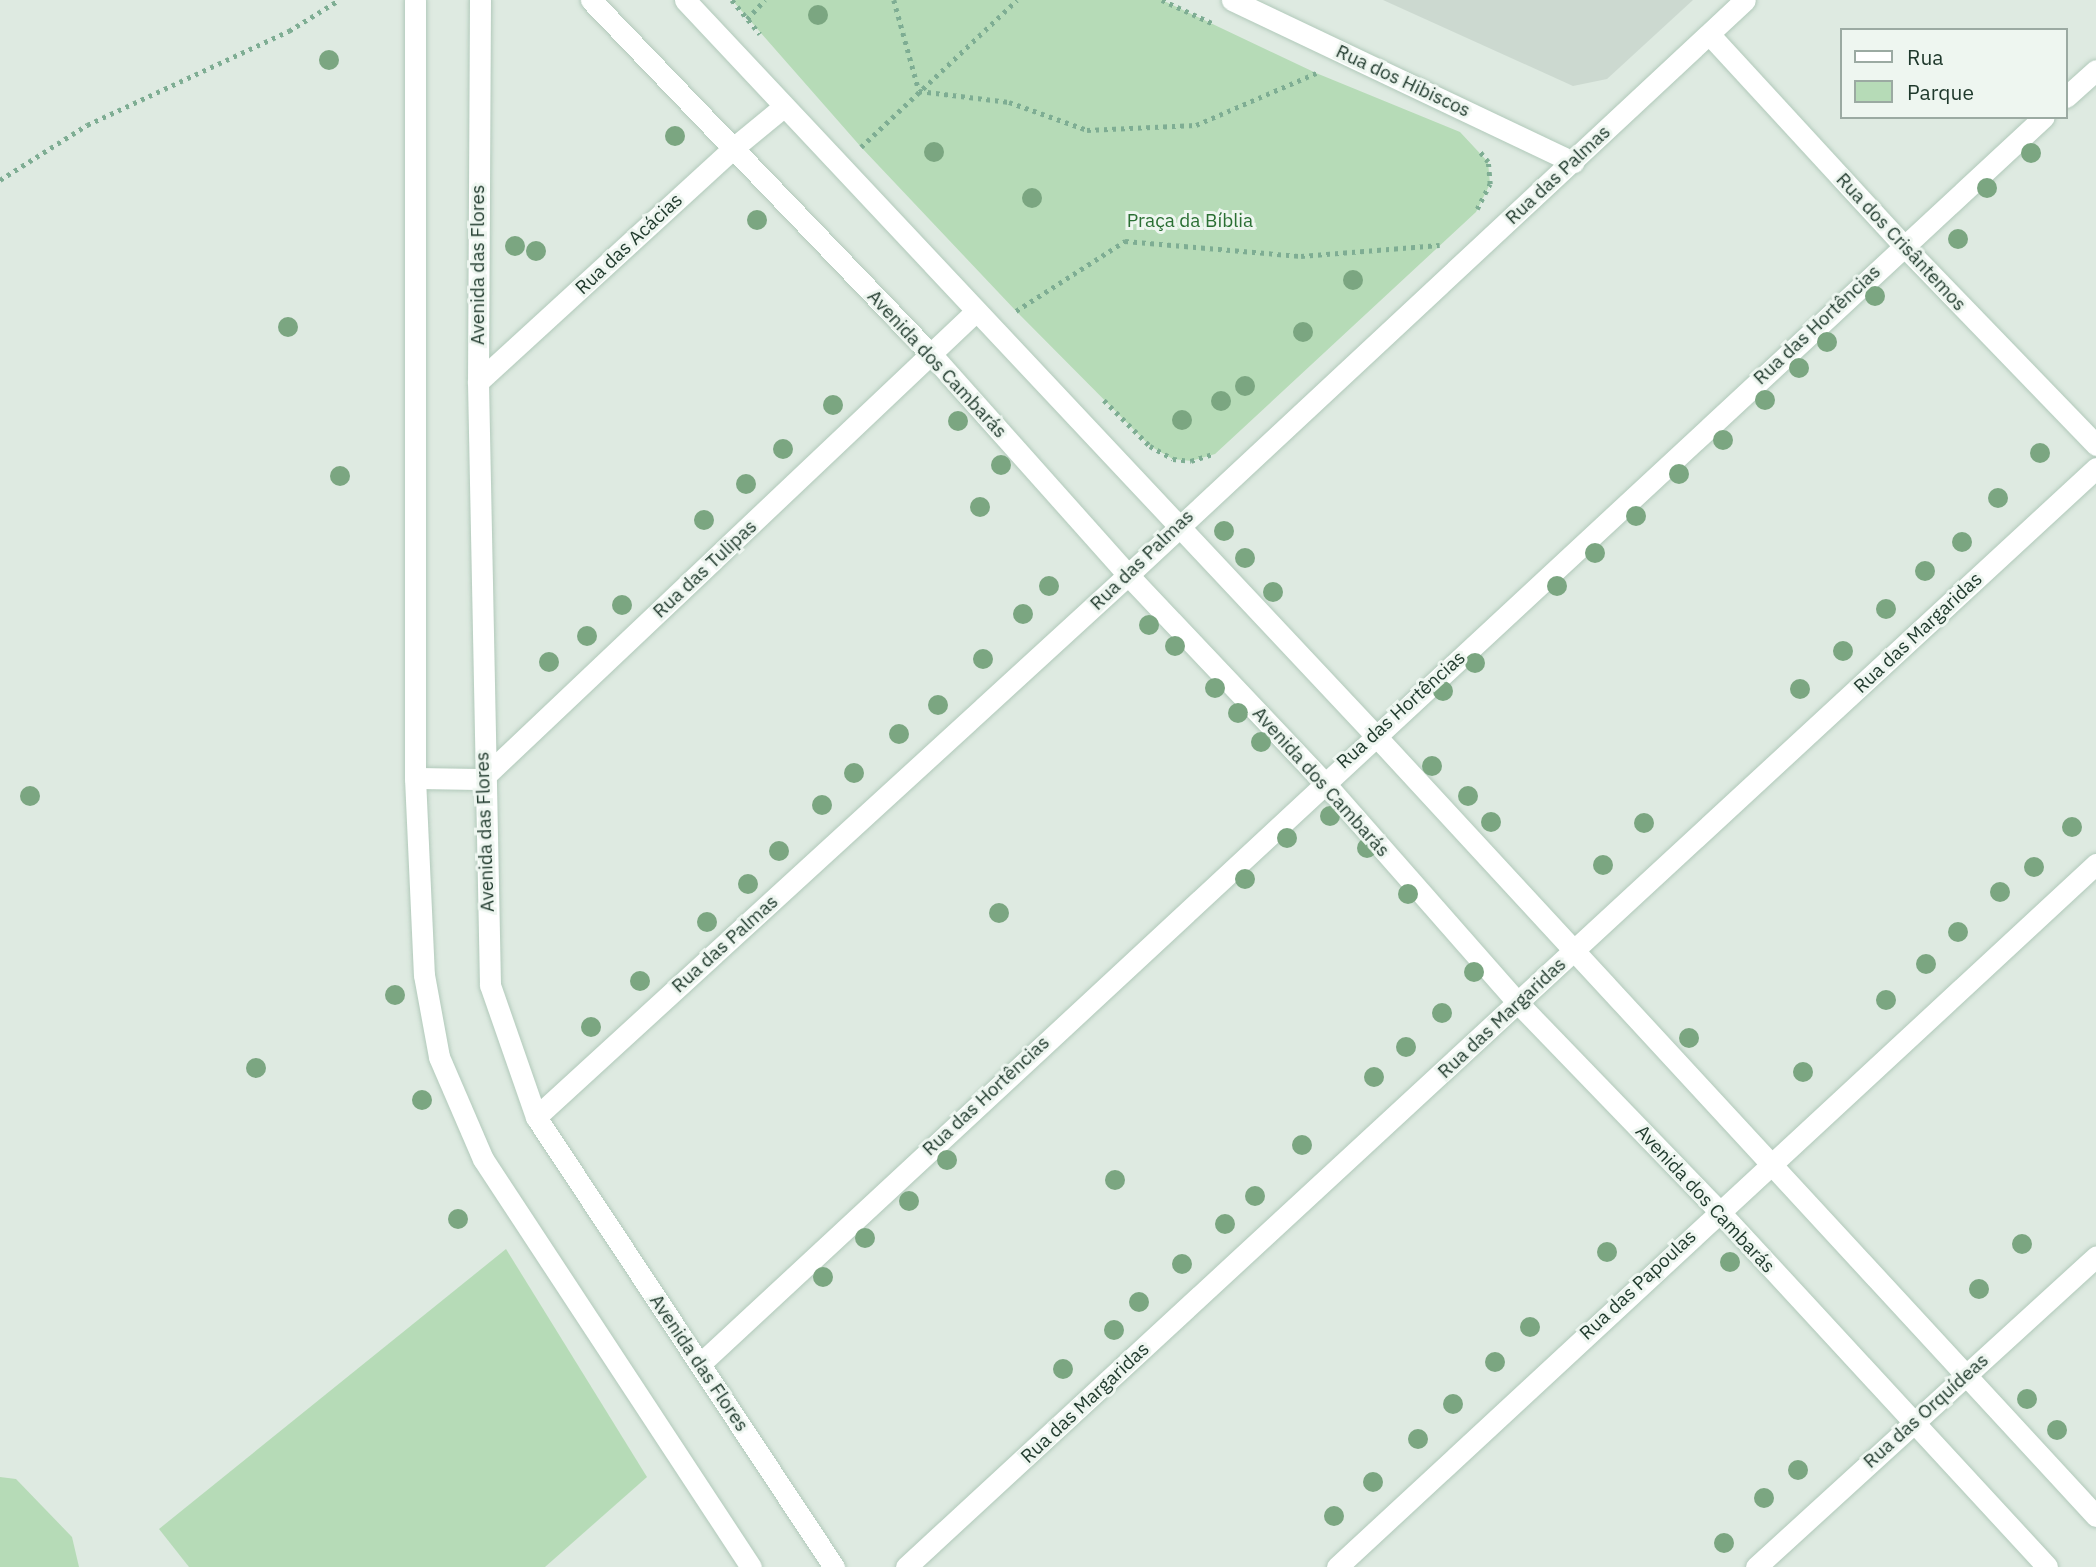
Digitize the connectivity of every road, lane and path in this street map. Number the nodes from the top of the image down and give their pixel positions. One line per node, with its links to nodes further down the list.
1 (339, 0): 31 (path)
2 (415, 0): 50 (street)
3 (480, 0): 42 (street, Avenida das Flores)
4 (591, 0): 28 (street, Avenida dos Cambarás)
5 (685, 0): 23 (street)
6 (732, 0): 13 (path)
7 (765, 0): 13 (path)
8 (894, 0): 21 (path)
9 (1017, 0): 21 (path)
10 (1162, 0): 14 (path)
11 (1232, 0): 30 (street, Rua dos Hibiscos)
12 (1745, 0): 15 (street, Rua das Palmas)
13 (747, 19): 16 (path)
14 (1221, 28)
15 (1710, 35): 30 (street, Rua das Palmas); 35 (street, Rua dos Crisântemos)
16 (765, 39)
17 (1304, 67): 19 (path)
18 (2096, 69): 22 (street)
19 (1316, 73): 20 (path); 21 (path)
20 (1328, 78)
21 (919, 91): 27 (path)
22 (2068, 95)
23 (782, 108): 28 (street, Rua das Acácias); 39 (street)
24 (2042, 119): 35 (street, Rua das Hortências)
25 (852, 137): 27 (path)
26 (1469, 142): 32 (path)
27 (861, 147): 29 (path)
28 (731, 150): 41 (street, Avenida dos Cambarás); 42 (street, Rua das Acácias)
29 (870, 156)
30 (1573, 162): 47 (street, Rua das Palmas)
31 (0, 180)
32 (1476, 212)
33 (1450, 237): 34 (path)
34 (1441, 245): 36 (path); 38 (path)
35 (1903, 245): 45 (street, Rua dos Crisântemos); 49 (street, Rua das Hortências)
36 (1432, 254)
37 (1007, 301): 38 (path)
38 (1016, 311): 40 (path)
39 (975, 312): 41 (street, Rua das Tulipas); 47 (street)
40 (1026, 321)
41 (932, 355): 48 (street, Avenida dos Cambarás); 51 (street, Rua das Tulipas)
42 (478, 382): 51 (street, Avenida das Flores)
43 (1102, 398): 44 (path)
44 (1225, 445)
45 (2096, 445)
46 (2096, 468): 54 (street, Rua das Margaridas)
47 (1177, 526): 48 (street, Rua das Palmas); 49 (street)
48 (1128, 575): 52 (street, Avenida dos Cambarás); 56 (street, Rua das Palmas)
49 (1375, 735): 52 (street, Rua das Hortências); 54 (street)
50 (415, 778): 51 (street); 64 (street)
51 (482, 779): 56 (street, Avenida das Flores)
52 (1323, 781): 55 (street, Avenida dos Cambarás); 60 (street, Rua das Hortências)
53 (2096, 864): 57 (street, Rua das Papoulas)
54 (1573, 952): 55 (street, Rua das Margaridas); 57 (street)
55 (1519, 1004): 58 (street, Avenida dos Cambarás); 66 (street, Rua das Margaridas)
56 (536, 1117): 60 (street, Avenida das Flores)
57 (1770, 1163): 58 (street, Rua das Papoulas); 61 (street)
58 (1718, 1210): 62 (street, Avenida dos Cambarás); 67 (street, Rua das Papoulas)
59 (2096, 1256): 61 (street, Rua das Orquídeas)
60 (700, 1364): 65 (street, Avenida das Flores)
61 (1965, 1375): 62 (street, Rua das Orquídeas); 63 (street)
62 (1912, 1422): 68 (street, Rua das Orquídeas); 69 (street, Avenida dos Cambarás)
63 (2096, 1516)
64 (751, 1567)
65 (834, 1567)
66 (906, 1567)
67 (1337, 1567)
68 (1756, 1567)
69 (2047, 1567)

